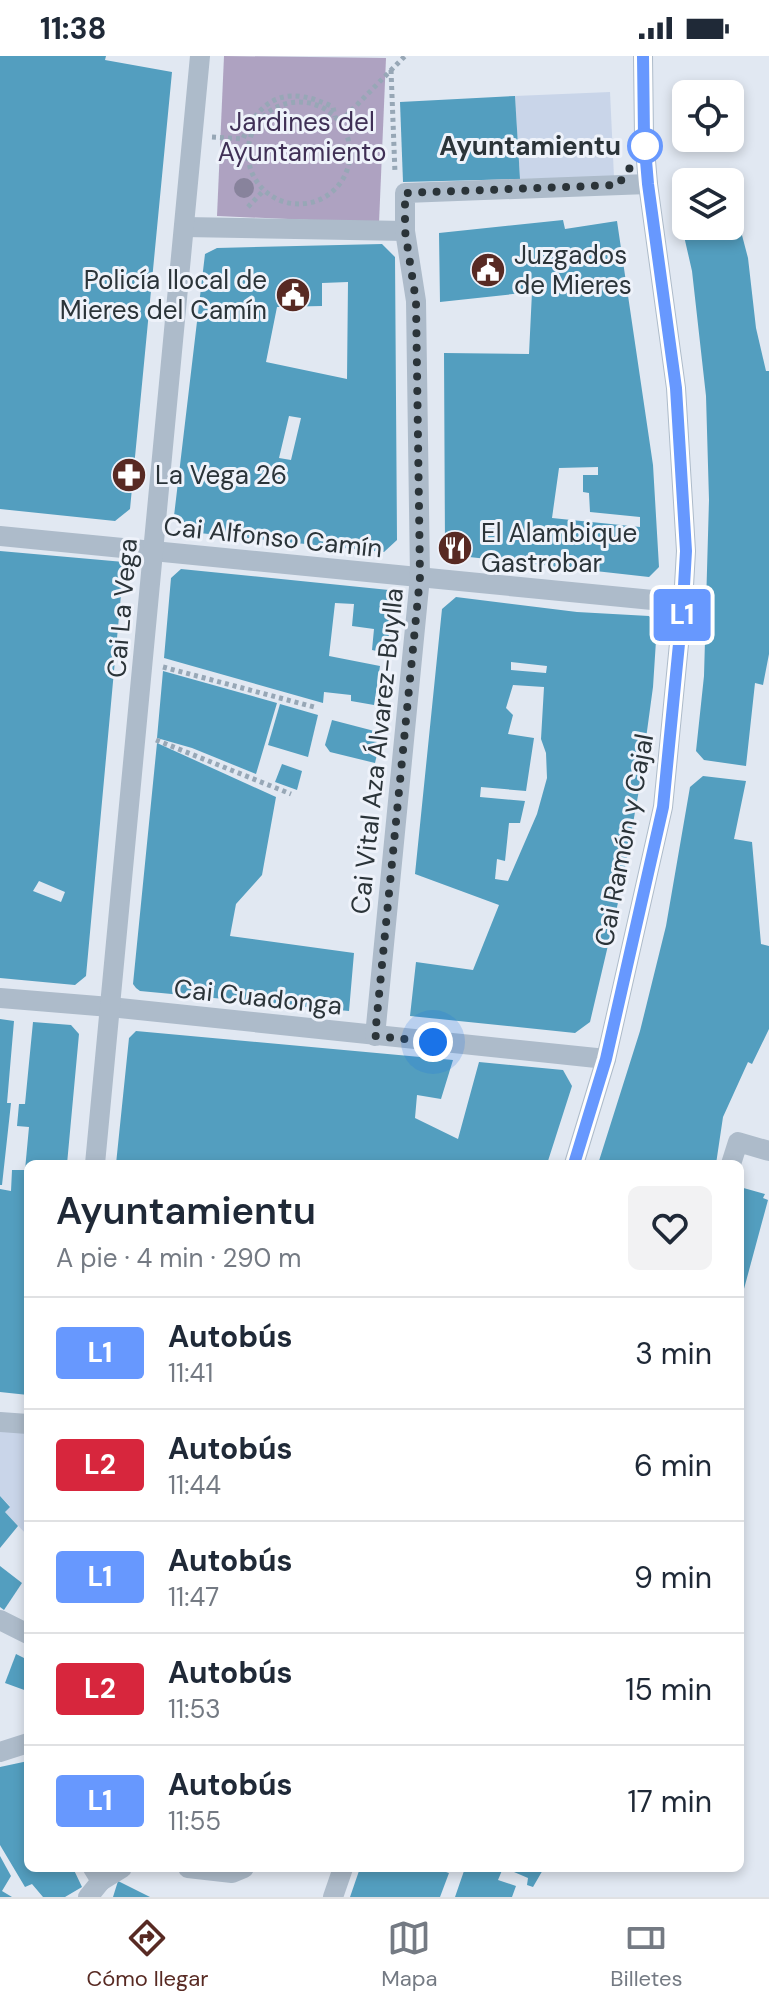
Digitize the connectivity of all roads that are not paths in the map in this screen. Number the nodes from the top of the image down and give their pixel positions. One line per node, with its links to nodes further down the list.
1 (200, 56): 4 (street, Cai La Vega)
2 (643, 56): 3 (street, Cai Ramón y Cajal)
3 (648, 184): 5 (street, Cai Vital Aza Álvarez-Buylla); 9 (street, Cai Ramón y Cajal)
4 (184, 227): 5 (street); 7 (street, Cai La Vega)
5 (405, 231): 8 (street, Cai Vital Aza Álvarez-Buylla)
6 (0, 536): 7 (street, Cai Alfonso Camín)
7 (153, 551): 8 (street, Cai Alfonso Camín); 11 (street, Cai La Vega)
8 (420, 577): 9 (street, Cai Alfonso Camín); 12 (street, Cai Vital Aza Álvarez-Buylla)
9 (683, 603): 13 (street, Cai Ramón y Cajal)
10 (0, 998): 11 (street, Cai Cuadonga)
11 (110, 1007): 12 (street, Cai Cuadonga); 15 (street, Cai La Vega)
12 (375, 1036): 13 (street, Cai Cuadonga)
13 (606, 1059): 16 (street, Cai Ramón y Cajal)
14 (769, 1151): 17 (street)
15 (95, 1160)
16 (575, 1160)
17 (732, 1160)
18 (0, 1422): 19 (street)
19 (24, 1424)
20 (0, 1620): 21 (street)
21 (24, 1632)
22 (24, 1744): 23 (street)
23 (0, 1752)
24 (114, 1872): 26 (street)
25 (337, 1872): 27 (street)
26 (94, 1882)
27 (333, 1897)

